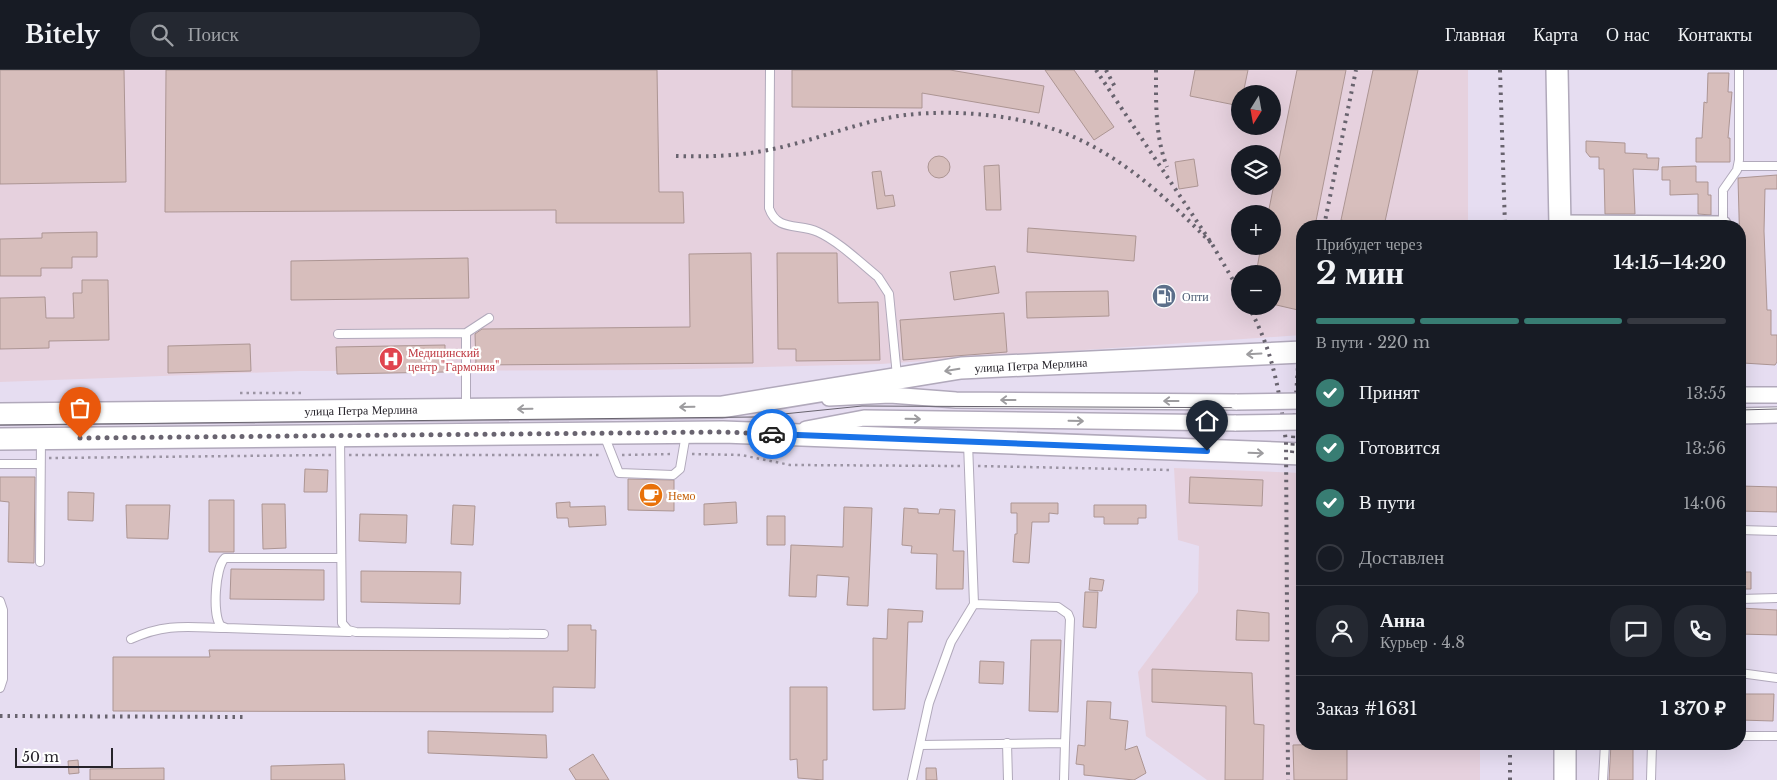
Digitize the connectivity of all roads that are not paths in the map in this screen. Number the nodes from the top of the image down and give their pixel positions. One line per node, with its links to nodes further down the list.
1 (770, 70): 12 (lane)
2 (1557, 70): 6 (main road)
3 (1739, 70): 4 (lane)
4 (1738, 166): 5 (lane); 7 (lane)
5 (1777, 166)
6 (1560, 220)
7 (1723, 220)
8 (489, 318): 9 (lane)
9 (466, 333): 10 (lane); 18 (lane)
10 (338, 334)
11 (1296, 352): 12 (main road, улица Петра Мерлина, one-way to 12)
12 (897, 378): 15 (main road, улица Петра Мерлина)
13 (1746, 395): 14 (street)
14 (1777, 395)
15 (763, 400): 16 (street, улица Петра Мерлина, one-way to 15, bridge); 17 (main road, улица Петра Мерлина)
16 (1296, 401)
17 (722, 406): 18 (main road, улица Петра Мерлина, one-way to 18); 25 (street)
18 (466, 409): 19 (main road, улица Петра Мерлина)
19 (340, 410): 20 (main road, улица Петра Мерлина); 30 (street)
20 (0, 414)
21 (1777, 415): 22 (street)
22 (1746, 416)
23 (1296, 422): 27 (street, улица Петра Мерлина, one-way to 23, bridge)
24 (687, 432): 25 (main road, улица Петра Мерлина); 26 (main road, улица Петра Мерлина); 26 (lane)
25 (723, 432): 27 (main road, улица Петра Мерлина)
26 (603, 433): 30 (main road, улица Петра Мерлина)
27 (777, 434): 29 (main road, улица Петра Мерлина)
28 (0, 439): 31 (main road, улица Петра Мерлина)
29 (968, 442): 32 (main road, улица Петра Мерлина, one-way to 32); 41 (lane)
30 (340, 445): 31 (main road, улица Петра Мерлина); 36 (lane)
31 (40, 453): 33 (lane); 37 (lane)
32 (1296, 454)
33 (0, 464)
34 (1746, 530): 35 (lane)
35 (1777, 530)
36 (341, 558): 42 (lane); 43 (lane)
37 (40, 562)
38 (1777, 598): 39 (lane)
39 (1746, 599)
40 (0, 601): 48 (lane)
41 (974, 604): 52 (lane); 53 (lane)
42 (226, 628): 43 (lane); 45 (lane)
43 (351, 632): 44 (lane)
44 (544, 634)
45 (131, 638)
46 (1746, 674): 47 (lane)
47 (1777, 678)
48 (0, 688)
49 (1746, 736): 50 (lane)
50 (1777, 736)
51 (1007, 743): 52 (lane); 53 (lane); 58 (lane)
52 (1065, 743): 59 (lane)
53 (920, 745): 57 (lane)
54 (1565, 750): 60 (main road)
55 (1605, 750): 61 (lane)
56 (1652, 750): 62 (lane)
57 (912, 780)
58 (1008, 780)
59 (1064, 780)
60 (1565, 780)
61 (1603, 780)
62 (1651, 780)

